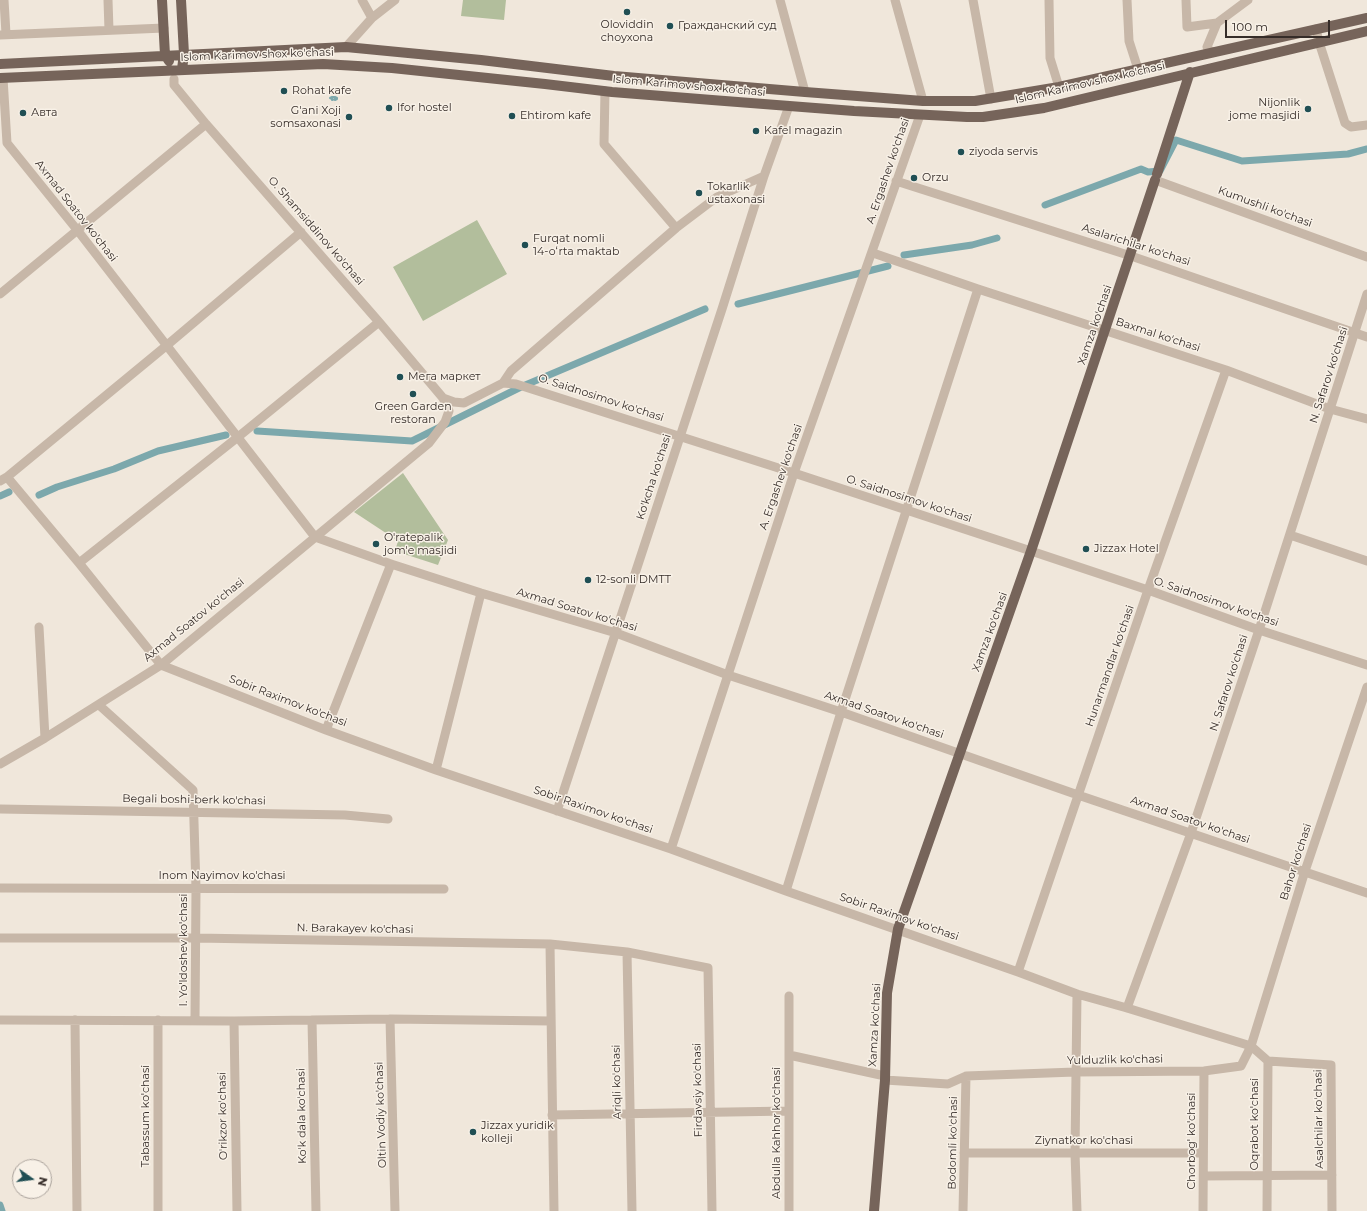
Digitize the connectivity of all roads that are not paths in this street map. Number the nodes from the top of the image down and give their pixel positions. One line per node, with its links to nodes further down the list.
1 (4, 0): 21 (street)
2 (108, 0): 19 (street)
3 (162, 0): 17 (main road)
4 (181, 0): 26 (main road)
5 (362, 0): 14 (street)
6 (395, 0): 14 (street)
7 (780, 0): 41 (street)
8 (895, 0): 43 (street)
9 (973, 0): 42 (street)
10 (1049, 0): 39 (street)
11 (1127, 0): 33 (street)
12 (1186, 0): 16 (street)
13 (1248, 0): 16 (street)
14 (372, 18): 24 (street)
15 (1367, 18): 18 (main road, Islom Karimov shox ko'chasi)
16 (1217, 23): 25 (street)
17 (164, 28): 19 (street); 27 (main road)
18 (1321, 28): 22 (main road); 23 (main road, Islom Karimov shox ko'chasi)
19 (109, 30): 21 (street)
20 (1367, 31): 22 (main road, Islom Karimov shox ko'chasi)
21 (3, 34)
22 (1323, 41): 28 (main road, Islom Karimov shox ko'chasi); 47 (street)
23 (1261, 42): 25 (main road, Islom Karimov shox ko'chasi); 28 (main road)
24 (346, 47): 26 (main road, Islom Karimov shox ko'chasi); 30 (main road, Islom Karimov shox ko'chasi)
25 (1215, 52): 33 (main road, Islom Karimov shox ko'chasi)
26 (184, 54): 27 (main road, Islom Karimov shox ko'chasi); 31 (main road)
27 (165, 55): 29 (main road, Islom Karimov shox ko'chasi); 31 (main road); 32 (main road)
28 (1264, 55): 34 (main road, Islom Karimov shox ko'chasi)
29 (0, 64)
30 (547, 68): 35 (main road, Islom Karimov shox ko'chasi); 38 (main road)
31 (185, 69): 32 (main road, Islom Karimov shox ko'chasi); 37 (street); 38 (main road, Islom Karimov shox ko'chasi)
32 (165, 70): 36 (main road, Islom Karimov shox ko'chasi); 37 (street, O. Shamsiddinov ko'chasi)
33 (1138, 70): 39 (main road, Islom Karimov shox ko'chasi)
34 (1190, 72): 45 (main road, Islom Karimov shox ko'chasi); 48 (main road, Xamza ko'chasi)
35 (614, 76): 40 (main road); 41 (main road, Islom Karimov shox ko'chasi)
36 (2, 78): 52 (street, Axmad Soatov ko'chasi)
37 (174, 79): 46 (street, O. Shamsiddinov ko'chasi)
38 (545, 84): 40 (main road, Islom Karimov shox ko'chasi)
39 (1059, 87): 42 (main road, Islom Karimov shox ko'chasi)
40 (609, 91): 44 (main road, Islom Karimov shox ko'chasi); 51 (street)
41 (805, 92): 43 (main road, Islom Karimov shox ko'chasi)
42 (991, 100): 43 (main road, Islom Karimov shox ko'chasi)
43 (923, 101)
44 (789, 106): 45 (main road, Islom Karimov shox ko'chasi); 49 (street, Ko'kcha ko'chasi)
45 (920, 115): 50 (street, A. Ergashev ko'chasi)
46 (206, 124): 52 (street); 53 (street, O. Shamsiddinov ko'chasi)
47 (1367, 124)
48 (1157, 174): 55 (main road, Xamza ko'chasi); 56 (street, Kumushli ko'chasi)
49 (764, 176): 51 (street); 70 (street, Ko'kcha ko'chasi)
50 (896, 181): 54 (street, A. Ergashev ko'chasi); 55 (street, Asalarichilar ko'chasi)
51 (676, 228): 66 (street)
52 (78, 231): 58 (street); 64 (street, Axmad Soatov ko'chasi)
53 (301, 232): 60 (street, O. Shamsiddinov ko'chasi); 64 (street)
54 (873, 252): 57 (street, Baxmal ko'chasi); 72 (street, A. Ergashev ko'chasi)
55 (1131, 256): 61 (main road, Xamza ko'chasi); 62 (street, Asalarichilar ko'chasi)
56 (1367, 257)
57 (978, 289): 61 (street, Baxmal ko'chasi); 74 (street)
58 (0, 294)
59 (1367, 294): 62 (street, N. Safarov ko'chasi)
60 (380, 322): 67 (street, O. Shamsiddinov ko'chasi); 71 (street)
61 (1106, 330): 65 (street, Baxmal ko'chasi); 77 (main road, Xamza ko'chasi)
62 (1354, 333): 63 (street, Asalarichilar ko'chasi); 68 (street, N. Safarov ko'chasi)
63 (1367, 337)
64 (166, 346): 71 (street, Axmad Soatov ko'chasi); 73 (street)
65 (1226, 370): 68 (street, Baxmal ko'chasi); 81 (street, Hunarmandlar ko'chasi)
66 (503, 384): 67 (street); 70 (street, O. Saidnosimov ko'chasi)
67 (443, 398): 76 (street, Axmad Soatov ko'chasi)
68 (1330, 409): 69 (street, Baxmal ko'chasi); 75 (street, N. Safarov ko'chasi)
69 (1367, 419)
70 (680, 436): 72 (street, O. Saidnosimov ko'chasi); 85 (street, Ko'kcha ko'chasi)
71 (238, 437): 76 (street, Axmad Soatov ko'chasi); 79 (street)
72 (794, 473): 74 (street, O. Saidnosimov ko'chasi); 88 (street, A. Ergashev ko'chasi)
73 (4, 479): 79 (street, Sobir Raximov ko'chasi)
74 (906, 511): 77 (street, O. Saidnosimov ko'chasi); 91 (street)
75 (1290, 534): 78 (street); 84 (street, N. Safarov ko'chasi)
76 (315, 537): 80 (street, Axmad Soatov ko'chasi); 86 (street, Axmad Soatov ko'chasi)
77 (1031, 551): 81 (street, O. Saidnosimov ko'chasi); 94 (main road, Xamza ko'chasi)
78 (1367, 561)
79 (79, 563): 86 (street, Sobir Raximov ko'chasi)
80 (391, 564): 82 (street, Axmad Soatov ko'chasi); 92 (street)
81 (1148, 590): 84 (street, O. Saidnosimov ko'chasi); 97 (street, Hunarmandlar ko'chasi)
82 (481, 593): 85 (street, Axmad Soatov ko'chasi); 96 (street)
83 (39, 627): 93 (street)
84 (1259, 630): 87 (street, O. Saidnosimov ko'chasi); 102 (street, N. Safarov ko'chasi)
85 (616, 633): 88 (street, Axmad Soatov ko'chasi); 99 (street, Ko'kcha ko'chasi)
86 (161, 664): 90 (street, Axmad Soatov ko'chasi); 92 (street, Sobir Raximov ko'chasi)
87 (1367, 665)
88 (728, 675): 91 (street, Axmad Soatov ko'chasi); 103 (street, A. Ergashev ko'chasi)
89 (1367, 687): 104 (street, Bahor ko'chasi)
90 (99, 705): 93 (street, Axmad Soatov ko'chasi); 100 (street, I. Yo'ldoshev ko'chasi)
91 (841, 712): 94 (street, Axmad Soatov ko'chasi); 108 (street)
92 (326, 730): 96 (street, Sobir Raximov ko'chasi)
93 (45, 738): 95 (street, Axmad Soatov ko'chasi)
94 (959, 754): 97 (street, Axmad Soatov ko'chasi); 110 (main road, Xamza ko'chasi)
95 (0, 764)
96 (436, 770): 99 (street, Sobir Raximov ko'chasi)
97 (1078, 795): 102 (street, Axmad Soatov ko'chasi); 116 (street, Hunarmandlar ko'chasi)
98 (0, 809): 100 (street, Begali boshi-berk ko'chasi)
99 (558, 811): 103 (street, Sobir Raximov ko'chasi)
100 (193, 812): 101 (street, Begali boshi-berk ko'chasi); 106 (street, I. Yo'ldoshev ko'chasi)
101 (388, 819)
102 (1192, 833): 104 (street, Axmad Soatov ko'chasi); 119 (street, N. Safarov ko'chasi)
103 (671, 849): 108 (street, Sobir Raximov ko'chasi)
104 (1305, 872): 109 (street, Axmad Soatov ko'chasi); 128 (street, Bahor ko'chasi)
105 (0, 888): 106 (street, Inom Nayimov ko'chasi)
106 (196, 888): 107 (street, Inom Nayimov ko'chasi); 112 (street, I. Yo'ldoshev ko'chasi)
107 (444, 889)
108 (786, 891): 110 (street, Sobir Raximov ko'chasi)
109 (1367, 893)
110 (898, 930): 116 (street, Sobir Raximov ko'chasi); 134 (main road, Xamza ko'chasi)
111 (0, 938): 112 (street, N. Barakayev ko'chasi)
112 (196, 938): 113 (street, N. Barakayev ko'chasi); 124 (street, I. Yo'ldoshev ko'chasi)
113 (550, 944): 114 (street, N. Barakayev ko'chasi); 127 (street)
114 (627, 952): 115 (street, N. Barakayev ko'chasi); 137 (street, Ariqli ko'chasi)
115 (708, 968): 136 (street, Firdavsiy ko'chasi)
116 (1018, 972): 117 (street, Sobir Raximov ko'chasi)
117 (1077, 994): 119 (street, Sobir Raximov ko'chasi); 132 (street)
118 (789, 996): 129 (street, Abdulla Kahhor ko'chasi)
119 (1127, 1008): 128 (street, Sobir Raximov ko'chasi)
120 (390, 1019): 125 (street); 127 (street); 149 (street, Oltin Vodiy ko'chasi)
121 (0, 1020): 122 (street)
122 (75, 1020): 123 (street); 145 (street)
123 (158, 1020): 124 (street); 146 (street, Tabassum ko'chasi)
124 (196, 1020): 126 (street)
125 (312, 1020): 126 (street); 148 (street, Ko'k dala ko'chasi)
126 (234, 1021): 147 (street, O'rikzor ko'chasi)
127 (551, 1021): 138 (street)
128 (1251, 1046): 130 (street); 131 (street, Yulduzlik ko'chasi)
129 (789, 1055): 134 (street); 135 (street, Abdulla Kahhor ko'chasi)
130 (1268, 1060): 142 (street, Asalchilar ko'chasi); 144 (street, Oqrabot ko'chasi)
131 (1204, 1071): 132 (street, Yulduzlik ko'chasi); 141 (street, Chorbog' ko'chasi)
132 (1076, 1072): 133 (street, Yulduzlik ko'chasi); 140 (street)
133 (966, 1076): 134 (street); 139 (street, Bodomli ko'chasi)
134 (885, 1078): 154 (main road, Xamza ko'chasi)
135 (789, 1111): 136 (street); 153 (street, Abdulla Kahhor ko'chasi)
136 (710, 1112): 137 (street); 152 (street, Firdavsiy ko'chasi)
137 (630, 1113): 138 (street); 151 (street, Ariqli ko'chasi)
138 (552, 1115): 150 (street)
139 (964, 1153): 140 (street, Ziynatkor ko'chasi); 155 (street, Bodomli ko'chasi)
140 (1075, 1153): 141 (street, Ziynatkor ko'chasi); 156 (street)
141 (1203, 1153): 143 (street, Chorbog' ko'chasi)
142 (1332, 1175): 144 (street); 159 (street, Asalchilar ko'chasi)
143 (1204, 1176): 144 (street); 157 (street, Chorbog' ko'chasi)
144 (1267, 1176): 158 (street, Oqrabot ko'chasi)
145 (77, 1211)
146 (158, 1211)
147 (237, 1211)
148 (316, 1211)
149 (395, 1211)
150 (554, 1211)
151 (632, 1211)
152 (712, 1211)
153 (790, 1211)
154 (874, 1211)
155 (963, 1211)
156 (1077, 1211)
157 (1203, 1211)
158 (1267, 1211)
159 (1332, 1211)

